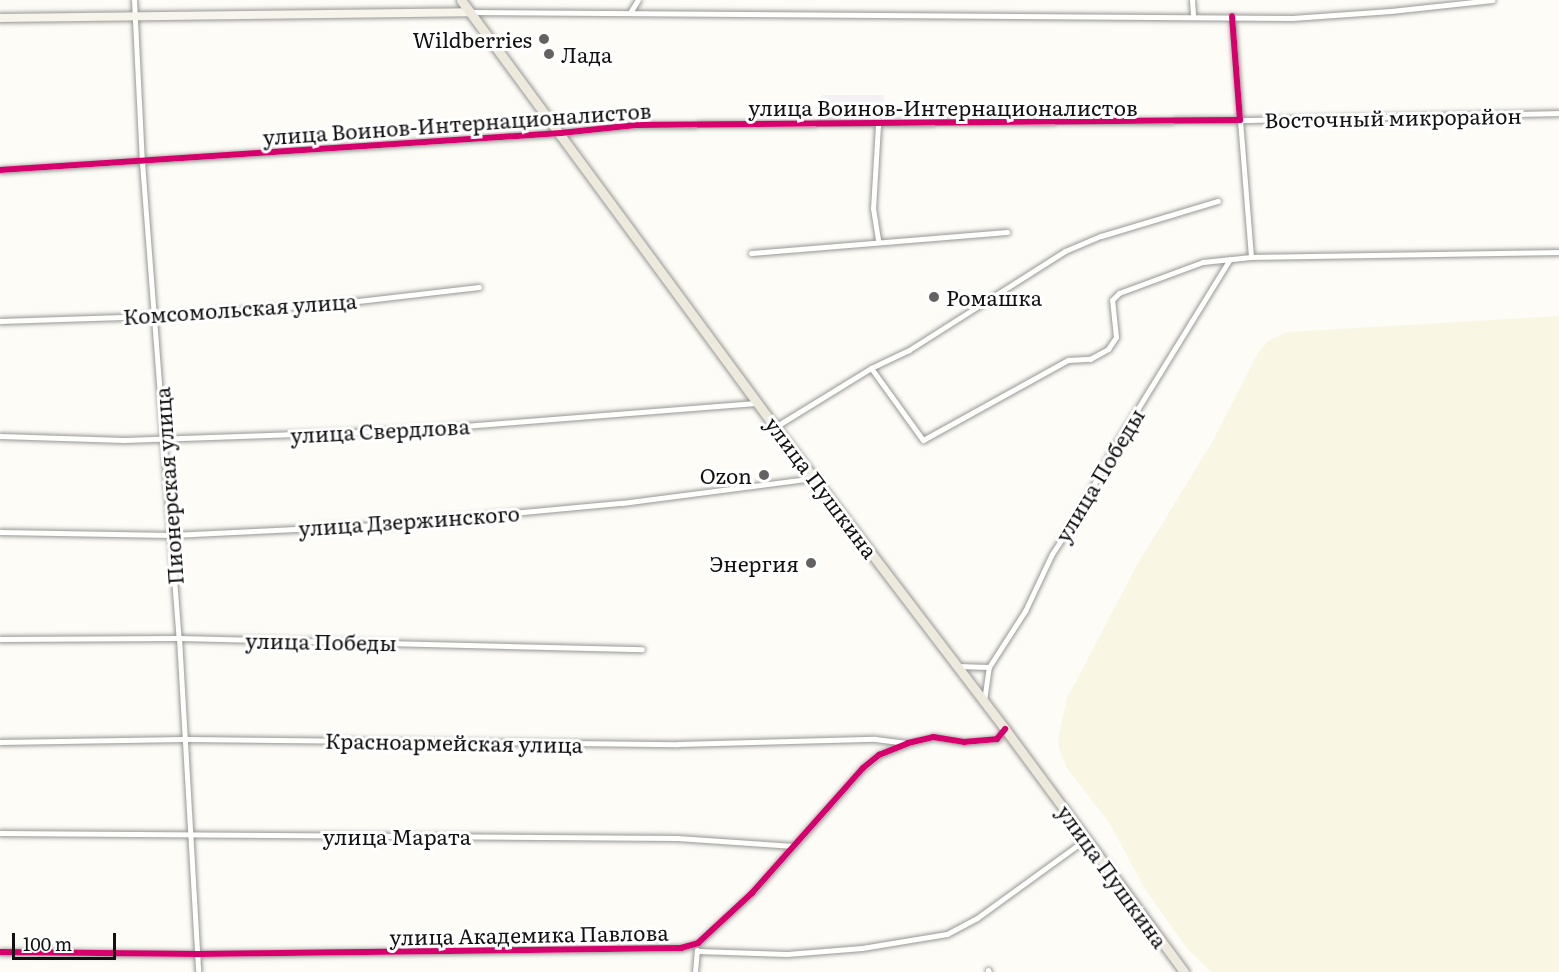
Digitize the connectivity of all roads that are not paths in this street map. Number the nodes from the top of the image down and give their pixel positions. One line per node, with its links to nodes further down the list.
1 (134, 0): 10 (street, Пионерская улица)
2 (461, 0): 7 (main road, улица Пушкина)
3 (638, 0): 6 (street)
4 (1192, 0): 8 (street)
5 (1492, 0): 9 (street)
6 (631, 11): 7 (street); 8 (street)
7 (470, 12): 10 (main road); 15 (main road, улица Пушкина)
8 (1193, 15): 9 (street)
9 (1232, 16): 13 (street)
10 (134, 17): 11 (main road); 16 (street, Пионерская улица)
11 (0, 18)
12 (1559, 113): 13 (street, Восточный микрорайон)
13 (1240, 120): 14 (street, улица Воинов-Интернационалистов); 23 (street, Восточный микрорайон)
14 (878, 125): 15 (street, улица Воинов-Интернационалистов); 20 (street)
15 (561, 133): 16 (street, улица Воинов-Интернационалистов); 29 (main road, улица Пушкина)
16 (142, 162): 17 (street, улица Воинов-Интернационалистов); 26 (street, Пионерская улица)
17 (0, 170)
18 (1218, 201): 28 (street)
19 (1007, 232): 20 (street)
20 (878, 241): 22 (street)
21 (1559, 252): 23 (street)
22 (751, 253)
23 (1251, 257): 24 (street)
24 (1230, 259): 28 (street); 40 (street, улица Победы)
25 (479, 287): 26 (street, Комсомольская улица)
26 (154, 316): 27 (street, Комсомольская улица); 32 (street, Пионерская улица)
27 (0, 321)
28 (871, 368): 30 (street)
29 (759, 403): 30 (main road, улица Пушкина); 32 (street, улица Свердлова)
30 (775, 427): 33 (main road, улица Пушкина)
31 (0, 436): 32 (street, улица Свердлова)
32 (165, 438): 35 (street, Пионерская улица)
33 (815, 478): 35 (street, улица Дзержинского); 39 (main road, улица Пушкина)
34 (0, 532): 35 (street, улица Дзержинского)
35 (172, 535): 36 (street, Пионерская улица)
36 (179, 638): 37 (street, улица Победы); 38 (street, улица Победы); 43 (street, Пионерская улица)
37 (0, 639)
38 (642, 649)
39 (958, 666): 40 (street); 41 (main road, улица Пушкина)
40 (989, 667): 41 (street)
41 (984, 702): 42 (main road, улица Пушкина)
42 (1005, 729): 45 (street, улица Академика Павлова); 48 (main road, улица Пушкина)
43 (185, 739): 44 (street, Красноармейская улица); 45 (street, Красноармейская улица); 47 (street, Пионерская улица)
44 (0, 742)
45 (908, 743): 49 (street, улица Академика Павлова)
46 (0, 833): 47 (street, улица Марата)
47 (191, 834): 49 (street, улица Марата); 53 (street, Пионерская улица)
48 (1086, 839): 51 (street); 56 (main road, улица Пушкина)
49 (794, 846): 50 (street, улица Академика Павлова)
50 (698, 943): 51 (street); 53 (street, улица Академика Павлова)
51 (697, 951): 55 (street)
52 (0, 952): 53 (street, улица Академика Павлова)
53 (198, 954): 54 (street, Пионерская улица)
54 (198, 972)
55 (695, 972)
56 (1184, 972)

